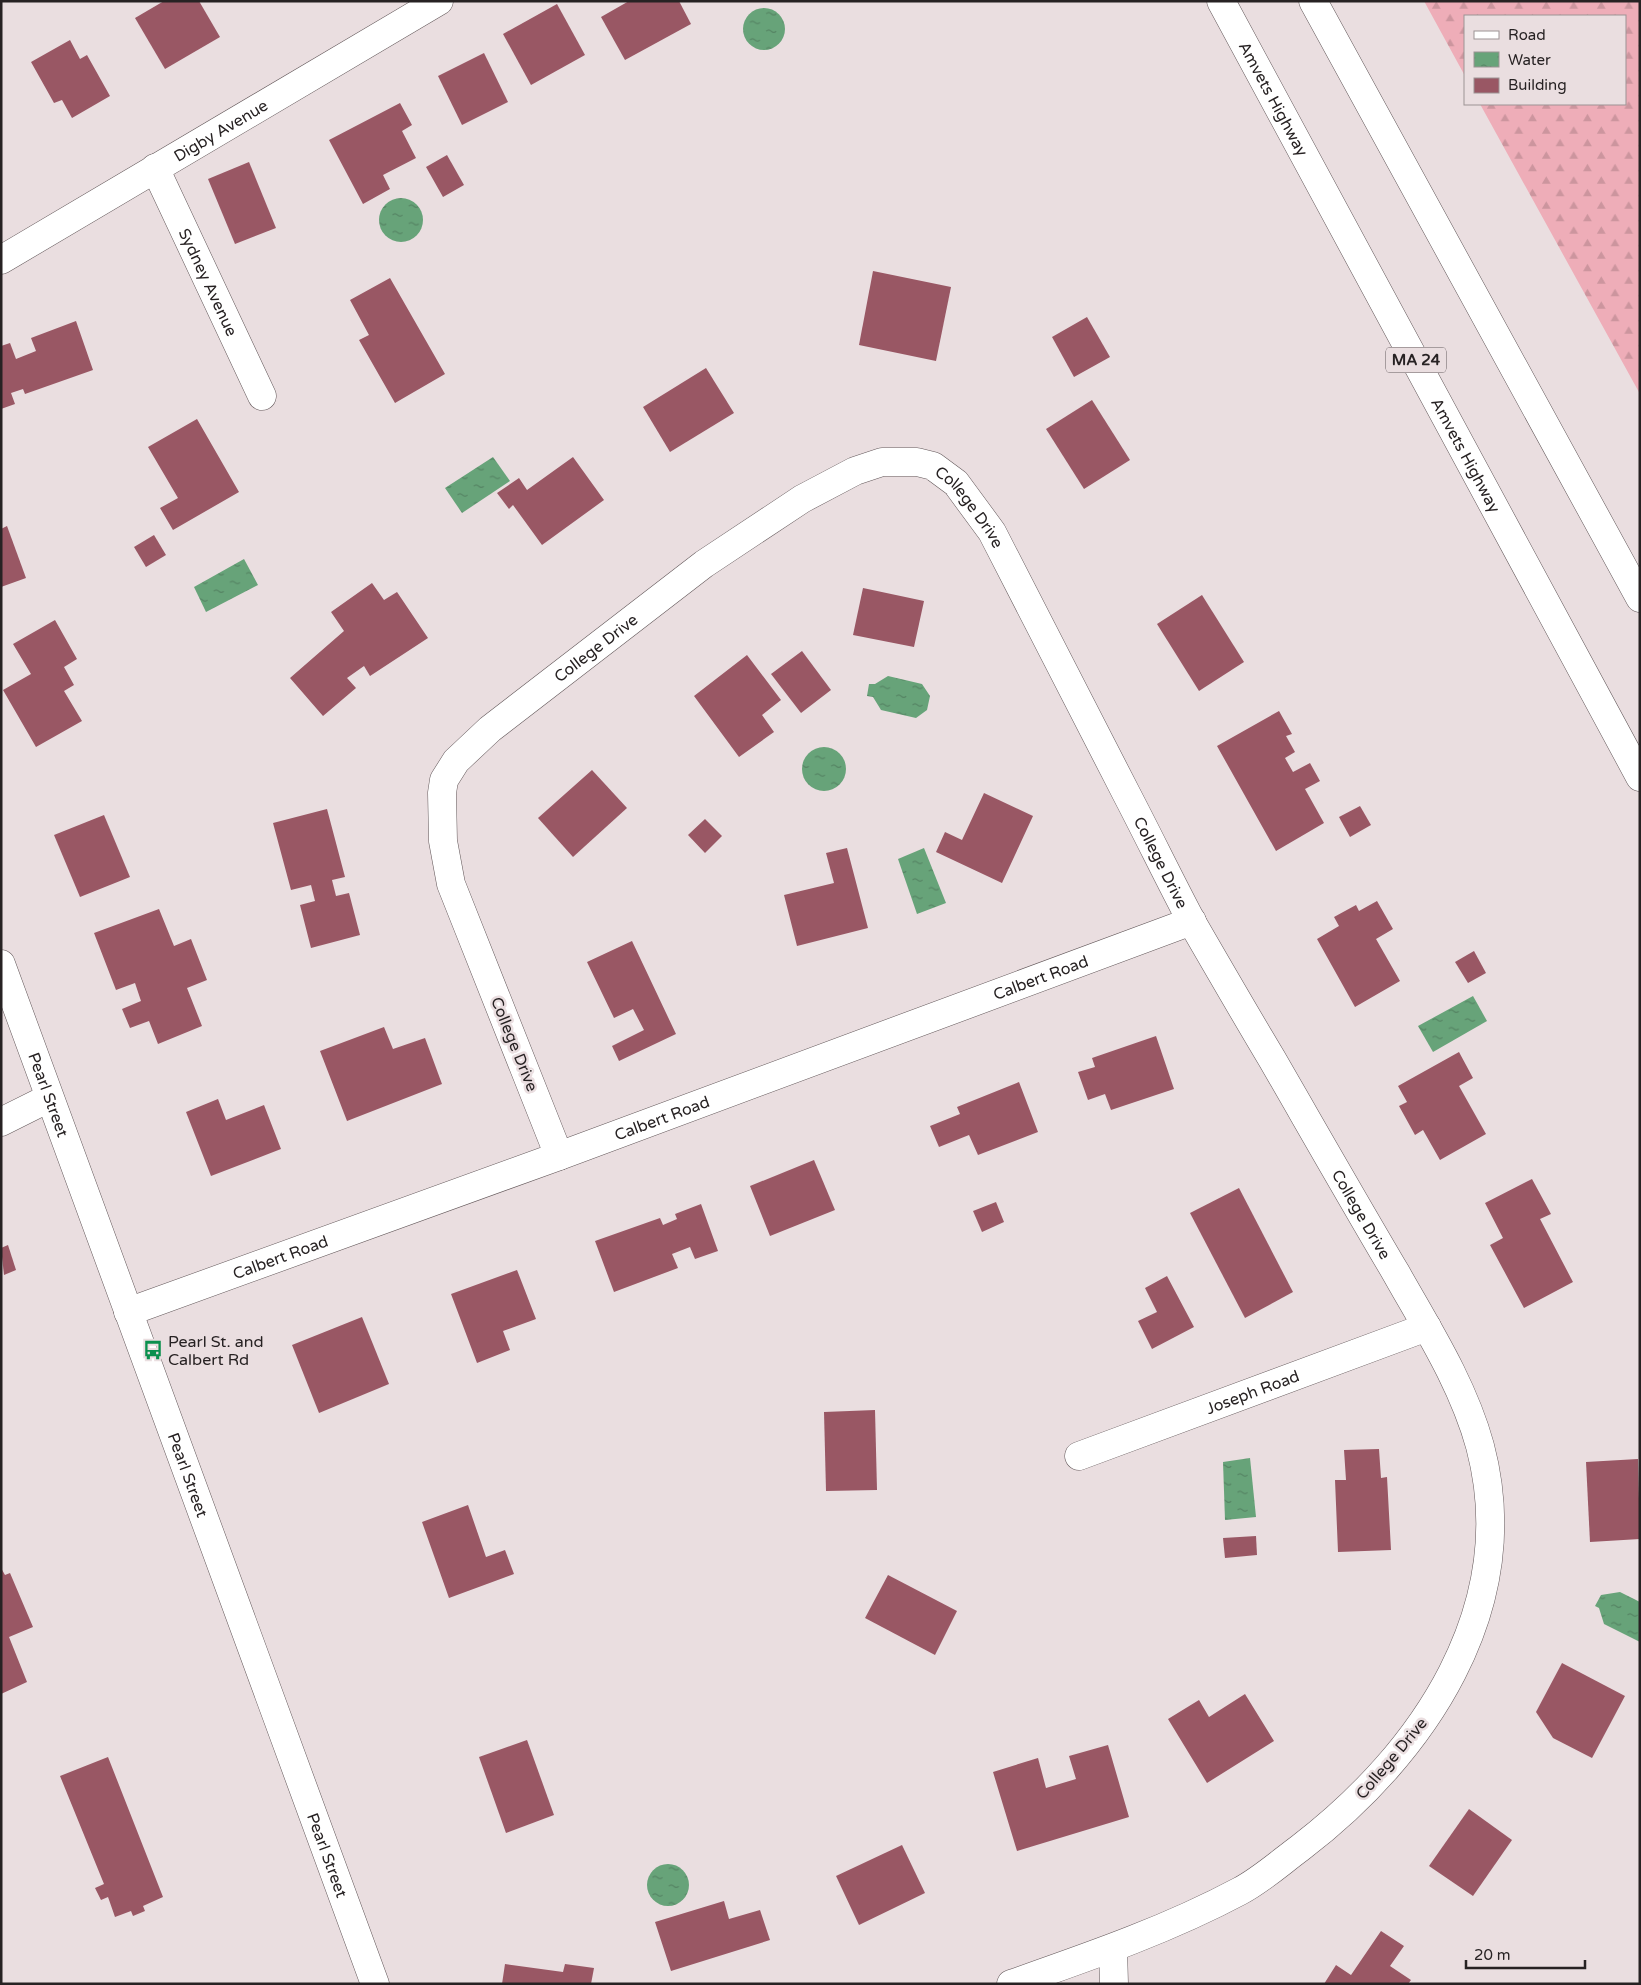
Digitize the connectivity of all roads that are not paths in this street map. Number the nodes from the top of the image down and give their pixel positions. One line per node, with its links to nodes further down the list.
1 (440, 1): 4 (main road, Digby Avenue)
2 (1221, 1): 8 (main road, Amvets Highway / MA 24)
3 (1313, 1): 7 (main road)
4 (155, 168): 5 (main road, Digby Avenue); 6 (main road, Sydney Avenue)
5 (1, 260)
6 (262, 396)
7 (1640, 598)
8 (1609, 721): 9 (main road, Amvets Highway / MA 24); 10 (main road)
9 (1640, 777)
10 (1640, 794)
11 (1192, 921): 15 (main road, Calbert Road); 15 (main road, College Drive); 17 (main road, College Drive)
12 (1, 964): 13 (main road, Pearl Street)
13 (49, 1098): 14 (main road); 16 (main road, Pearl Street)
14 (1, 1122)
15 (559, 1156): 16 (main road, Calbert Road)
16 (128, 1312): 20 (main road, Pearl Street)
17 (1427, 1327): 18 (main road, Joseph Road); 19 (main road, College Drive)
18 (1079, 1456)
19 (1113, 1948): 21 (main road, College Drive); 22 (main road)
20 (375, 1984)
21 (1010, 1984)
22 (1114, 1984)

